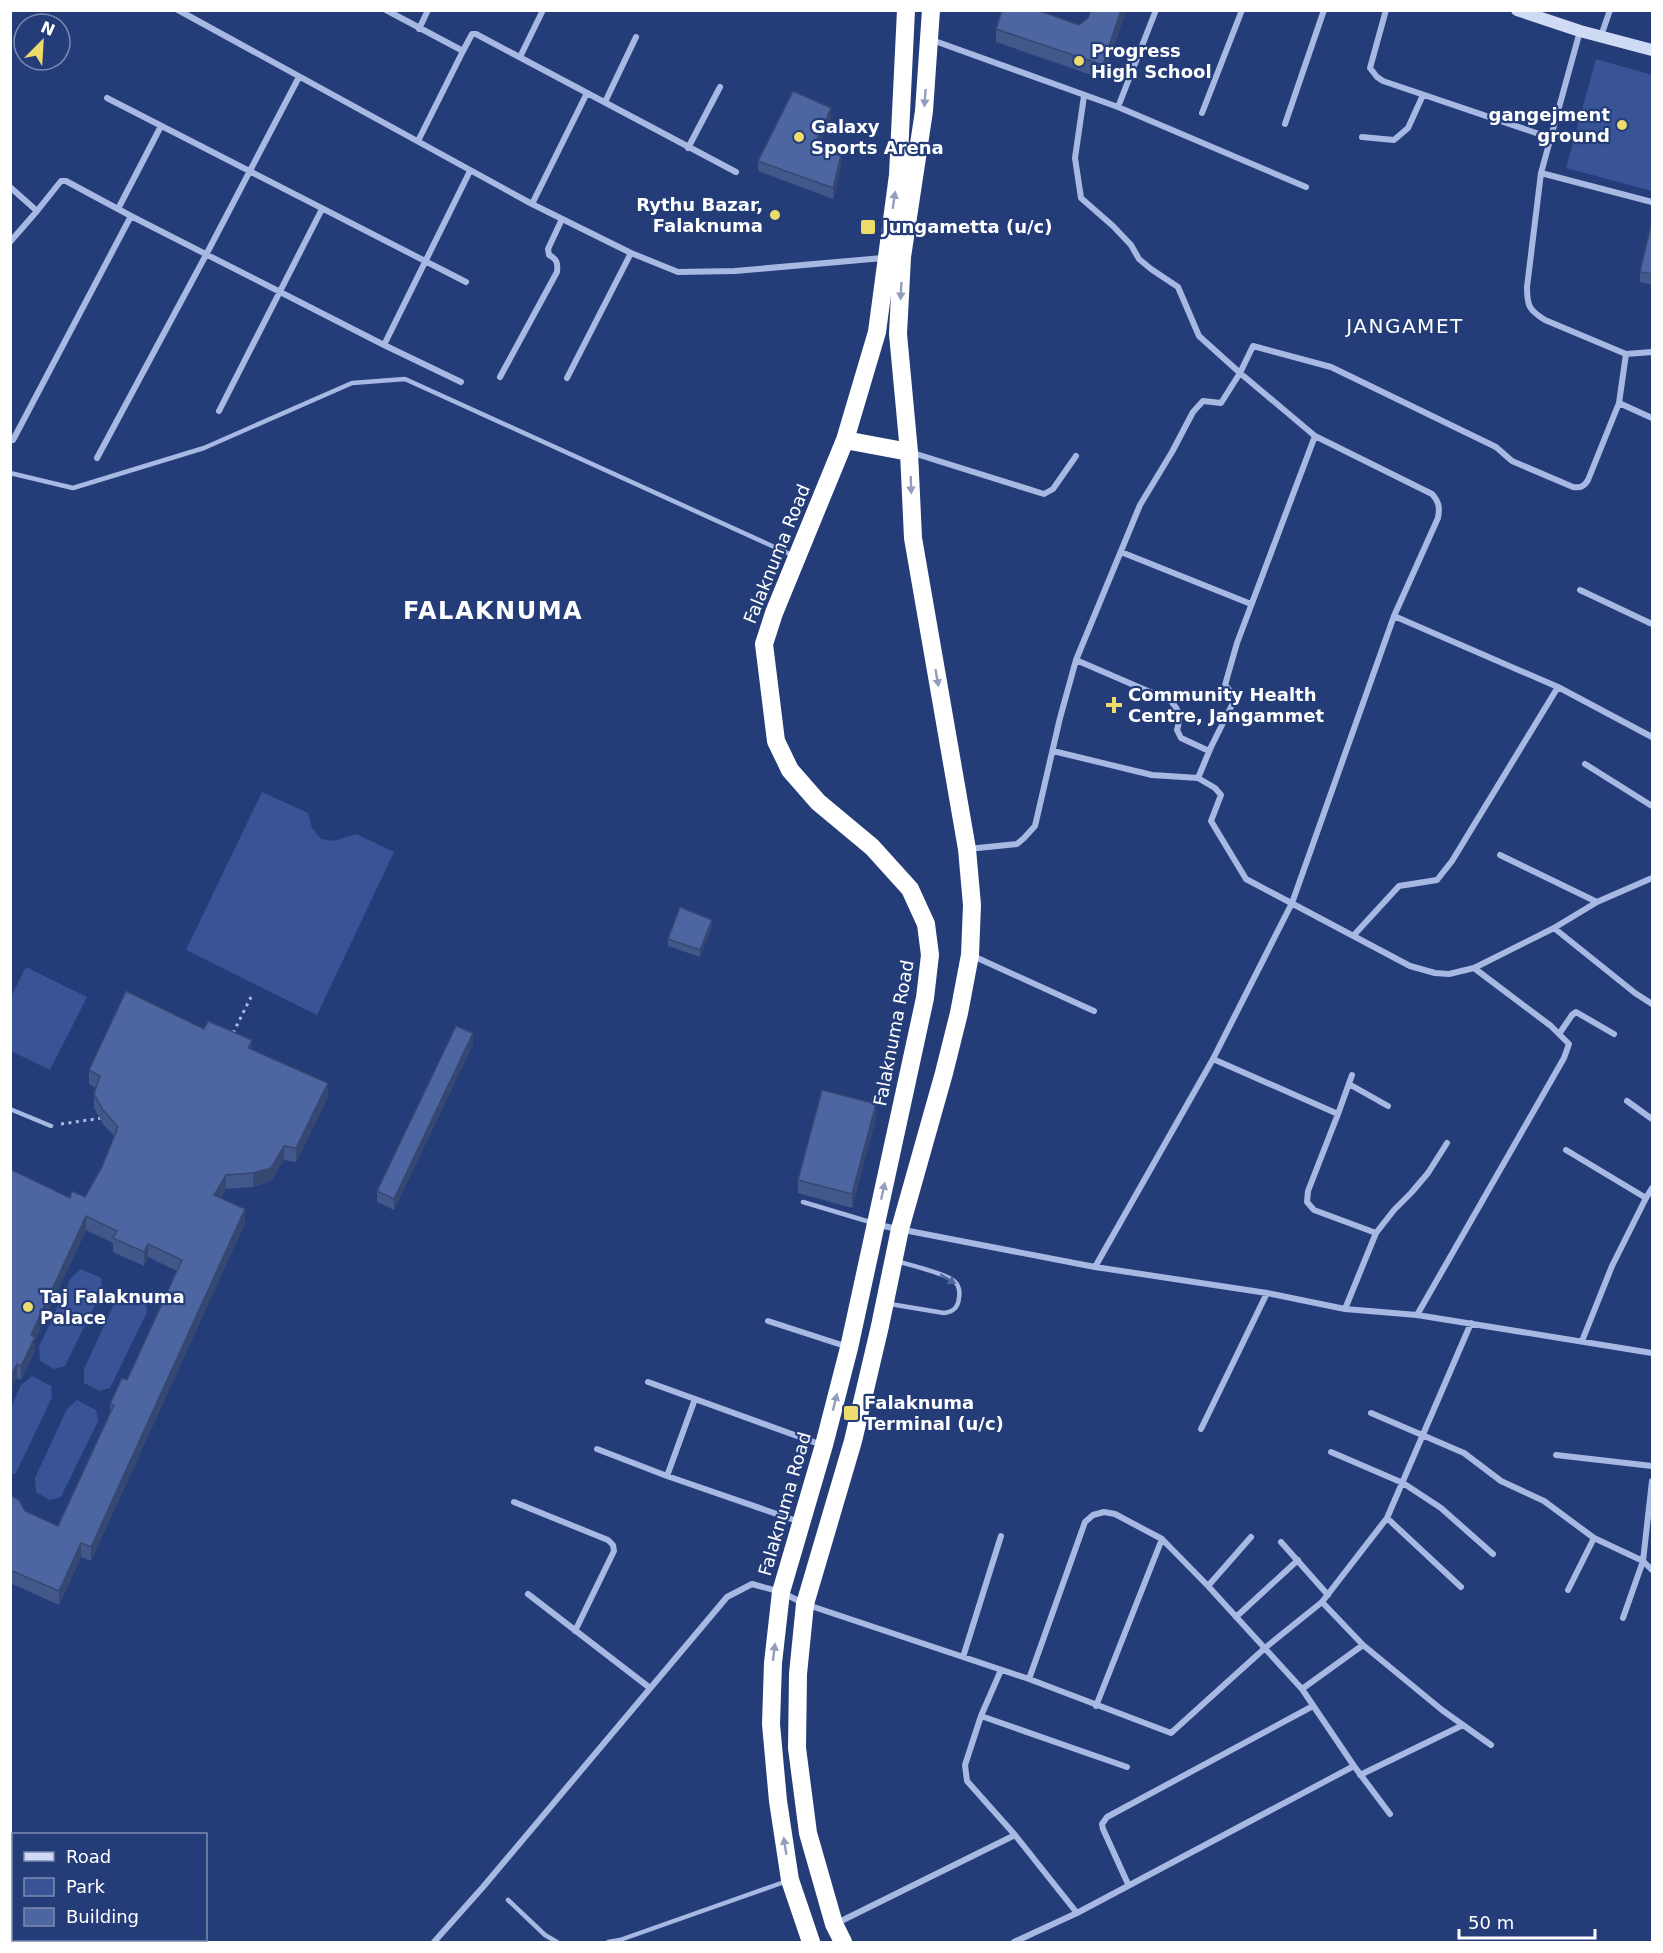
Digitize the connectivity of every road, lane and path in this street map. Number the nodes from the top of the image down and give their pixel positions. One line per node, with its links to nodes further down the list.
1 (178, 10): 21 (street)
2 (386, 10): 13 (street)
3 (428, 10): 13 (street)
4 (543, 10): 20 (street)
5 (906, 10): 52 (highway, Falaknuma Road, one-way to 5)
6 (931, 10): 17 (highway)
7 (1156, 10): 28 (street)
8 (1242, 10): 29 (street)
9 (1324, 10): 30 (street)
10 (1386, 10): 24 (street)
11 (1516, 10): 14 (street)
12 (1610, 10): 15 (street)
13 (419, 29): 19 (street)
14 (1580, 31): 15 (street); 33 (street)
15 (1600, 36): 18 (street)
16 (636, 37): 27 (street)
17 (928, 39): 25 (street); 69 (highway, one-way to 69)
18 (1653, 50)
19 (463, 51): 20 (street); 34 (street)
20 (520, 57): 23 (street)
21 (299, 77): 34 (street); 36 (street)
22 (720, 87): 35 (street)
23 (587, 93): 27 (street); 43 (street)
24 (1423, 95): 32 (street); 33 (street)
25 (1084, 96): 28 (street); 59 (street)
26 (107, 98): 31 (street)
27 (605, 102): 35 (street)
28 (1119, 107): 41 (street)
29 (1202, 113)
30 (1285, 124)
31 (161, 126): 36 (street); 44 (street)
32 (1362, 137)
33 (1551, 138): 39 (street)
34 (418, 141): 37 (street)
35 (688, 148): 38 (street)
36 (249, 171): 45 (street); 51 (street)
37 (470, 171): 43 (street); 53 (street)
38 (736, 172)
39 (1541, 173): 42 (street); 58 (street)
40 (10, 187): 46 (street)
41 (1306, 187)
42 (1653, 202)
43 (532, 204): 48 (street)
44 (118, 209): 46 (street); 47 (street)
45 (322, 209): 53 (street); 55 (street)
46 (36, 210): 49 (street)
47 (131, 216): 51 (street); 67 (street)
48 (562, 219): 50 (street); 60 (street)
49 (10, 242)
50 (631, 253): 52 (street); 61 (street)
51 (207, 254): 55 (street); 71 (street)
52 (887, 258): 68 (highway, Falaknuma Road)
53 (425, 261): 54 (street); 56 (street)
54 (466, 282)
55 (281, 292): 56 (street); 64 (street)
56 (384, 345): 62 (street)
57 (1653, 352): 58 (street)
58 (1626, 354): 63 (street)
59 (1240, 373): 63 (street); 66 (street); 73 (street)
60 (500, 377)
61 (567, 378)
62 (461, 382)
63 (1619, 403): 65 (street)
64 (219, 411)
65 (1653, 418)
66 (1316, 436): 76 (street); 77 (street)
67 (13, 440)
68 (845, 440): 69 (highway); 74 (highway, Falaknuma Road)
69 (909, 452): 70 (street); 87 (highway, one-way to 87)
70 (1076, 456)
71 (97, 458)
72 (10, 472): 74 (lane)
73 (1121, 552): 76 (street); 79 (street)
74 (798, 558): 117 (highway, Falaknuma Road, one-way to 74)
75 (1580, 590): 78 (street)
76 (1251, 604): 83 (street)
77 (1394, 616): 80 (street); 91 (street)
78 (1653, 624)
79 (1076, 660): 82 (street); 83 (street)
80 (1558, 687): 81 (street); 93 (street)
81 (1653, 736)
82 (1053, 751): 85 (street); 87 (street)
83 (1209, 751): 85 (street)
84 (1585, 764): 86 (street)
85 (1198, 778): 91 (street)
86 (1653, 806)
87 (967, 849): 94 (highway)
88 (1500, 855): 90 (street)
89 (1653, 878): 90 (street)
90 (1597, 902): 92 (street)
91 (1292, 903): 93 (street); 102 (street)
92 (1554, 928): 95 (street); 97 (street)
93 (1354, 935): 95 (street)
94 (970, 955): 98 (street); 118 (highway)
95 (1474, 968): 100 (street)
96 (251, 997): 99 (path)
97 (1653, 1004)
98 (1094, 1011)
99 (233, 1034)
100 (1559, 1034): 101 (street); 125 (street)
101 (1614, 1034)
102 (1213, 1059): 108 (street); 121 (street)
103 (1352, 1075): 104 (street)
104 (1348, 1084): 106 (street); 108 (street)
105 (1627, 1101): 110 (street)
106 (1388, 1106)
107 (10, 1109): 111 (lane)
108 (1338, 1113): 119 (street)
109 (109, 1117): 111 (path)
110 (1653, 1119)
111 (51, 1126)
112 (1447, 1143): 119 (street)
113 (1566, 1150): 115 (street)
114 (1653, 1188): 115 (street)
115 (1646, 1198): 128 (street)
116 (803, 1202): 117 (lane)
117 (876, 1224): 118 (street); 129 (highway, Falaknuma Road)
118 (900, 1229): 120 (highway); 121 (street)
119 (1376, 1233): 124 (street)
120 (894, 1260): 123 (highway); 123 (lane, one-way to 123)
121 (1095, 1267): 122 (street)
122 (1267, 1293): 124 (street); 134 (street)
123 (885, 1304): 163 (highway)
124 (1345, 1309): 125 (street)
125 (1416, 1315): 127 (street)
126 (768, 1321): 129 (street)
127 (1471, 1323): 128 (street); 135 (street)
128 (1582, 1341): 130 (street)
129 (849, 1348): 136 (highway, Falaknuma Road, one-way to 129)
130 (1653, 1353)
131 (648, 1382): 132 (street)
132 (695, 1399): 136 (street); 141 (street)
133 (1371, 1413): 135 (street)
134 (1201, 1429)
135 (1423, 1436): 143 (street); 149 (street)
136 (824, 1445): 146 (highway, Falaknuma Road)
137 (597, 1449): 141 (street)
138 (1331, 1452): 143 (street)
139 (1556, 1455): 140 (street)
140 (1653, 1466)
141 (667, 1476): 146 (street)
142 (1653, 1481): 154 (street)
143 (1403, 1483): 145 (street); 152 (street)
144 (514, 1502): 166 (street)
145 (1387, 1518): 157 (street); 161 (street)
146 (802, 1523): 159 (highway, Falaknuma Road)
147 (1001, 1536): 169 (street)
148 (1251, 1537): 156 (street)
149 (1594, 1538): 154 (street); 158 (street)
150 (1162, 1539): 156 (street); 171 (street); 174 (street)
151 (1281, 1542): 153 (street)
152 (1493, 1554)
153 (1298, 1560): 161 (street); 164 (street)
154 (1643, 1561): 155 (street); 165 (street)
155 (1653, 1569)
156 (1208, 1586): 164 (street)
157 (1461, 1587)
158 (1568, 1590)
159 (781, 1592): 163 (street); 172 (street); 183 (highway, Falaknuma Road, one-way to 159)
160 (528, 1594): 166 (street)
161 (1328, 1595): 162 (street)
162 (1322, 1602): 167 (street); 168 (street)
163 (805, 1604): 169 (street); 182 (highway)
164 (1236, 1617): 168 (street)
165 (1623, 1618)
166 (575, 1631): 172 (street)
167 (1363, 1645): 173 (street); 177 (street)
168 (1265, 1648): 173 (street); 174 (street)
169 (963, 1657): 170 (street)
170 (1000, 1670): 171 (street); 176 (street)
171 (1029, 1679): 174 (street)
172 (651, 1688): 191 (street)
173 (1302, 1689): 175 (street)
174 (1096, 1706)
175 (1313, 1706): 179 (street); 187 (street)
176 (981, 1716): 180 (street); 185 (street)
177 (1462, 1725): 178 (street); 181 (street)
178 (1491, 1745)
179 (1354, 1766): 181 (street); 187 (street)
180 (1127, 1767)
181 (1360, 1774): 184 (street)
182 (804, 1797): 183 (highway); 190 (highway)
183 (778, 1801): 186 (highway, Falaknuma Road, one-way to 183)
184 (1390, 1814)
185 (1015, 1835): 189 (street); 190 (street)
186 (790, 1880): 193 (lane); 194 (highway, Falaknuma Road)
187 (1128, 1884): 189 (street)
188 (508, 1900): 192 (lane)
189 (1077, 1913): 196 (street)
190 (834, 1924): 195 (highway)
191 (434, 1942)
192 (557, 1942)
193 (608, 1942)
194 (811, 1942)
195 (843, 1942)
196 (1014, 1942)

